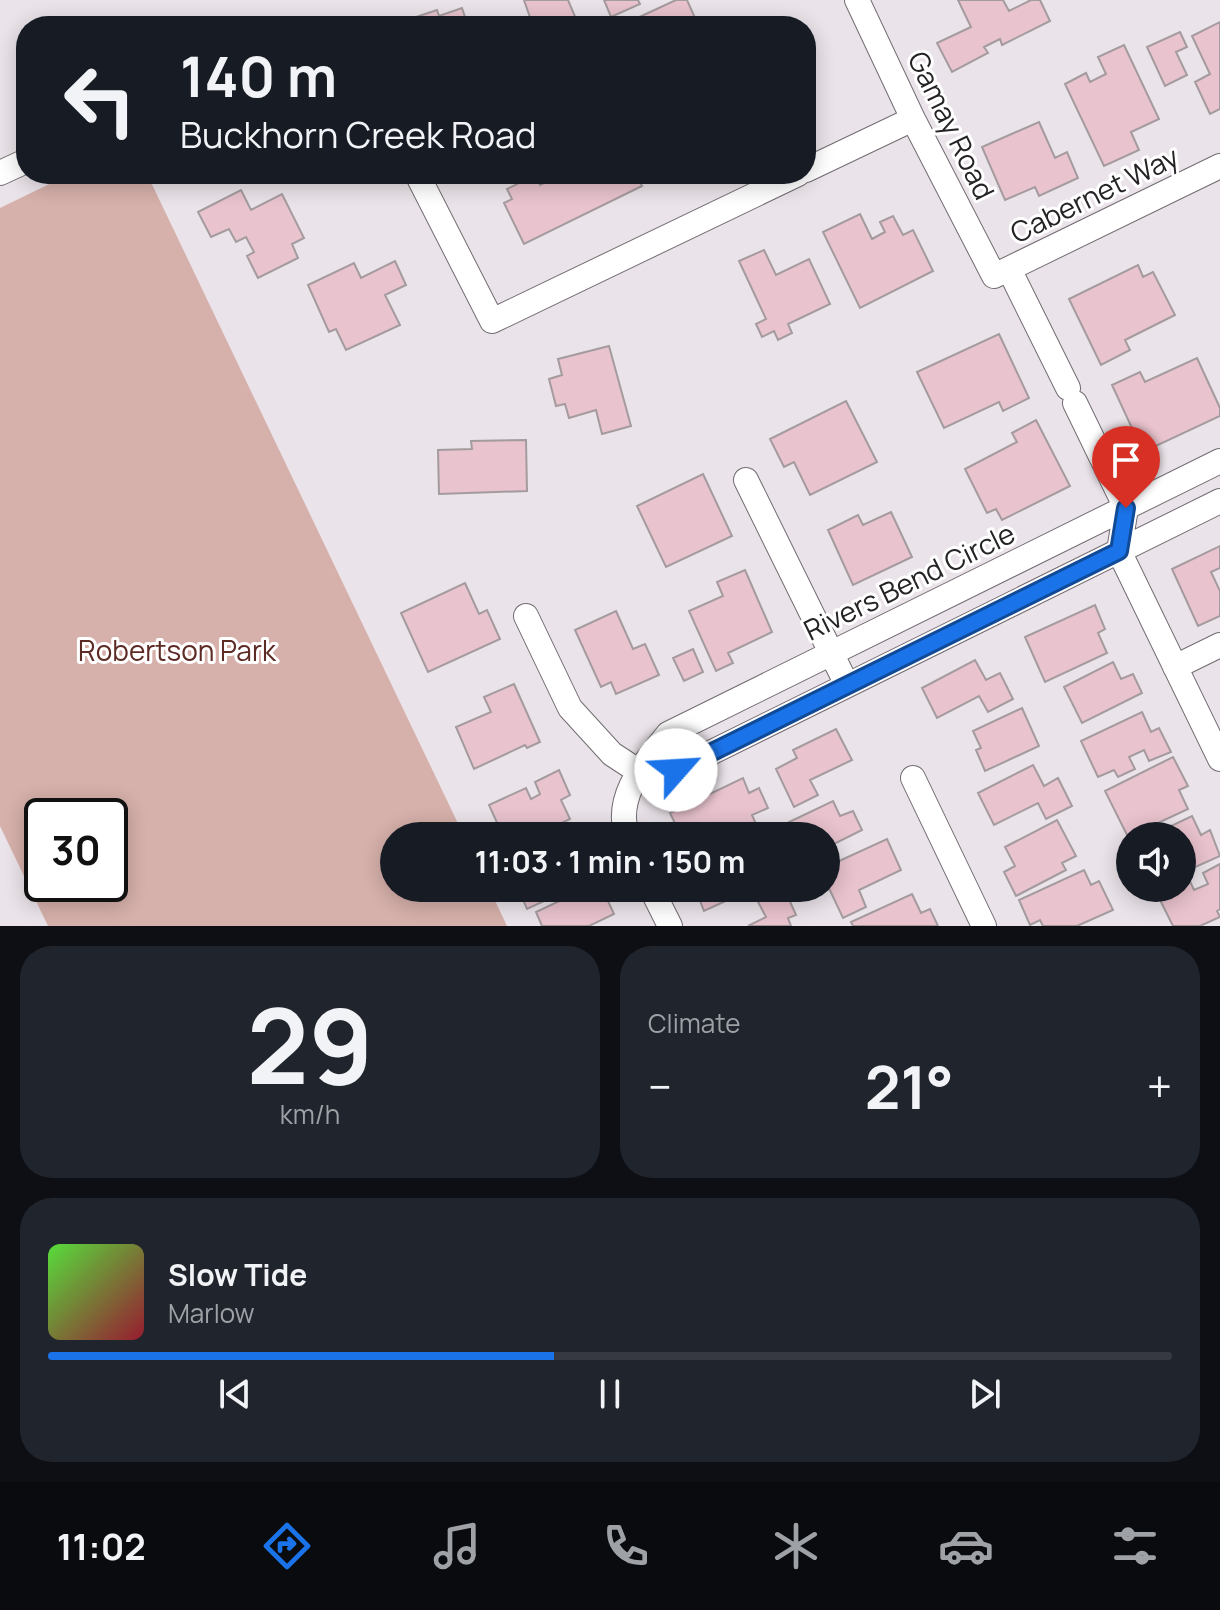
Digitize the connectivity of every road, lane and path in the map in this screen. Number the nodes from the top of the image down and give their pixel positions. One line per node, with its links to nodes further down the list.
1 (857, 0): 2 (street, Gamay Road)
2 (913, 119): 3 (street); 7 (street, Gamay Road)
3 (816, 165)
4 (1220, 166): 7 (street, Cabernet Way)
5 (422, 184): 6 (street)
6 (777, 184)
7 (1002, 273): 11 (street, Gamay Road)
8 (1220, 461): 11 (street, Rivers Bend Circle)
9 (746, 480): 15 (street)
10 (1220, 501): 12 (street)
11 (1126, 508): 12 (street); 15 (street, Rivers Bend Circle)
12 (1119, 551): 16 (street); 17 (street)
13 (526, 616): 19 (street)
14 (1220, 645): 16 (street)
15 (833, 652): 17 (street); 19 (street, Rivers Bend Circle)
16 (1175, 667): 18 (street)
17 (847, 685): 19 (street)
18 (1220, 759)
19 (638, 771): 21 (street, Rivers Bend Circle)
20 (913, 778): 24 (street)
21 (624, 822)
22 (658, 902): 23 (street)
23 (670, 926)
24 (984, 926)

